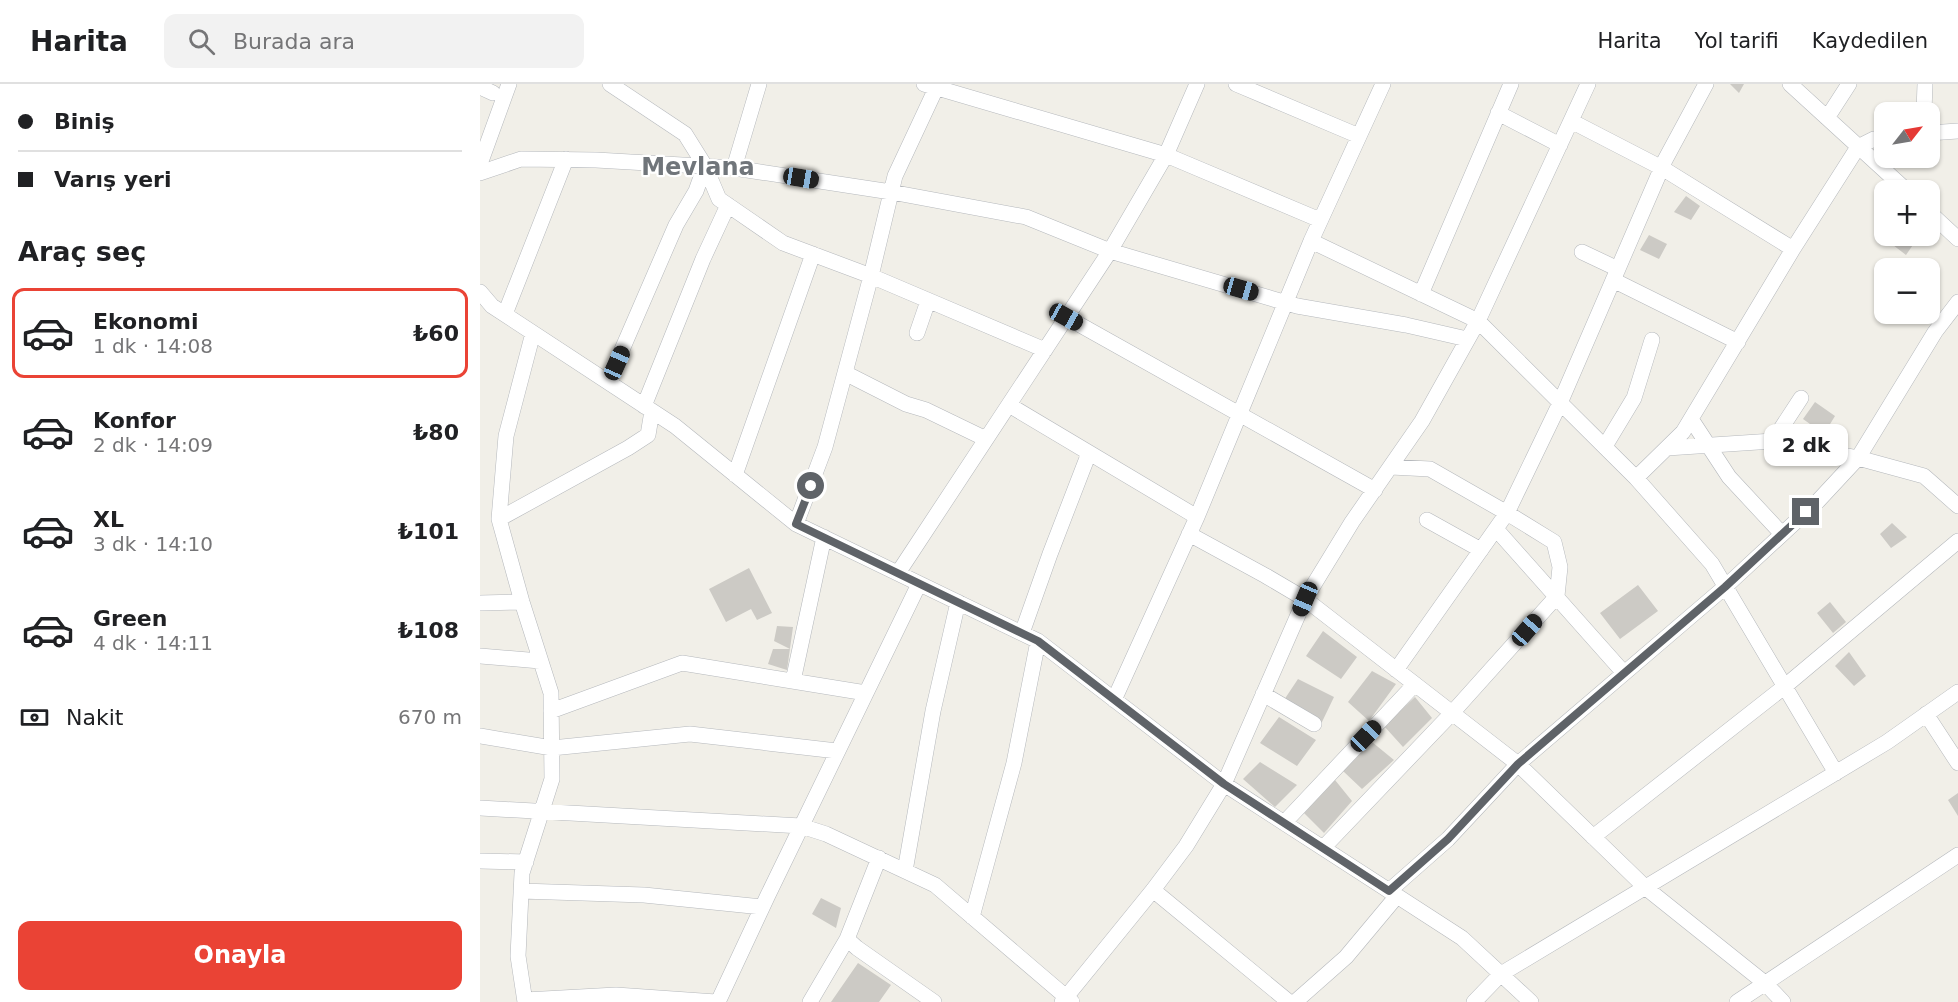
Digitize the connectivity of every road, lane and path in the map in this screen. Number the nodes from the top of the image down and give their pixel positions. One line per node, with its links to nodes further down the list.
1 (508, 84): 26 (street)
2 (610, 84): 27 (street)
3 (759, 84): 28 (street)
4 (1197, 84): 24 (street)
5 (1236, 84): 20 (street)
6 (1383, 84): 20 (street)
7 (1511, 84): 15 (street)
8 (1588, 84): 17 (street)
9 (1706, 84): 29 (street)
10 (1790, 84): 16 (street)
11 (1849, 84): 16 (street)
12 (1925, 84): 14 (street)
13 (933, 85): 24 (street); 32 (street)
14 (1924, 102)
15 (1498, 114): 22 (street); 44 (street)
16 (1827, 118): 23 (street)
17 (1571, 122): 22 (street); 29 (street)
18 (1958, 131): 19 (street)
19 (1940, 133)
20 (1359, 136): 34 (street)
21 (1874, 139): 23 (street)
22 (1560, 145): 51 (street)
23 (1858, 147): 31 (street); 38 (street)
24 (1166, 155): 34 (street); 39 (street)
25 (567, 159): 27 (street); 30 (street); 49 (street)
26 (480, 164)
27 (705, 166): 28 (street); 33 (street); 59 (street)
28 (734, 168): 32 (street)
29 (1662, 168): 38 (street); 42 (street)
30 (480, 173)
31 (1895, 180)
32 (891, 192): 39 (street); 43 (street)
33 (728, 205): 41 (street); 63 (street)
34 (1320, 220): 37 (street)
35 (1940, 221): 36 (street)
36 (1956, 235)
37 (1311, 241): 44 (street); 47 (street)
38 (1793, 249): 56 (street)
39 (1110, 251): 47 (street); 50 (street)
40 (1582, 252): 42 (street)
41 (813, 254): 43 (street); 74 (street)
42 (1616, 275): 56 (street); 61 (street)
43 (871, 276): 46 (street); 58 (street)
44 (1421, 294): 51 (street)
45 (481, 295): 49 (street)
46 (928, 301): 53 (street); 57 (street)
47 (1286, 301): 54 (street); 64 (street)
48 (1958, 302): 72 (street)
49 (505, 314): 52 (street)
50 (1066, 317): 57 (street); 64 (street)
51 (1478, 321): 54 (street); 61 (street)
52 (533, 333): 59 (street); 80 (street)
53 (917, 333)
54 (1467, 339): 73 (street)
55 (1652, 340): 69 (street)
56 (1738, 342): 65 (street)
57 (1045, 350): 62 (street)
58 (845, 374): 66 (street); 82 (street)
59 (608, 382): 63 (street)
60 (1802, 398): 67 (street)
61 (1560, 403): 69 (street); 78 (street)
62 (1009, 405): 66 (street); 71 (street)
63 (648, 409): 74 (street); 80 (street)
64 (1240, 414): 76 (street); 79 (street)
65 (1691, 419): 68 (street); 70 (street)
66 (986, 439): 89 (street)
67 (1773, 441): 68 (street); 72 (street)
68 (1709, 445): 70 (street); 85 (street)
69 (1605, 447): 75 (street)
70 (1667, 448): 75 (street)
71 (1089, 453): 79 (street); 97 (street)
72 (1858, 458): 77 (street); 85 (street)
73 (1391, 467): 76 (street); 78 (street)
74 (735, 475): 82 (street)
75 (1636, 478): 91 (street)
76 (1375, 490): 93 (street)
77 (1958, 506)
78 (1507, 513): 83 (street); 92 (street)
79 (1197, 517): 84 (street)
80 (500, 519): 96 (street)
81 (1427, 520): 88 (street)
82 (796, 524): 86 (street)
83 (1496, 529): 88 (street); 92 (street)
84 (1189, 534): 93 (street); 109 (street)
85 (1782, 534): 91 (street)
86 (824, 537): 89 (street); 103 (street)
87 (1958, 541): 105 (street)
88 (1481, 550): 101 (street)
89 (898, 573): 90 (street)
90 (919, 584): 94 (street); 107 (street)
91 (1725, 587): 102 (street); 105 (street)
92 (1557, 596): 102 (street); 111 (street)
93 (1305, 599): 101 (street); 108 (street)
94 (958, 602): 97 (street); 131 (street)
95 (480, 603): 96 (street)
96 (522, 603): 100 (street)
97 (1022, 633): 98 (street)
98 (1038, 641): 109 (street); 137 (street)
99 (480, 656): 100 (street)
100 (540, 661): 110 (street)
101 (1396, 670): 104 (street)
102 (1624, 674): 118 (street)
103 (792, 681): 107 (street); 110 (street)
104 (1415, 684): 111 (street); 123 (street)
105 (1784, 687): 119 (street); 125 (street)
106 (1958, 692): 112 (street)
107 (866, 693): 116 (street)
108 (1263, 694): 113 (street); 120 (street)
109 (1114, 700): 120 (street)
110 (551, 711): 115 (street)
111 (1452, 713): 118 (street); 126 (street)
112 (1926, 714): 117 (street); 119 (street)
113 (1314, 724)
114 (480, 736): 115 (street)
115 (552, 748): 116 (street); 122 (street)
116 (837, 751): 124 (street)
117 (1958, 763)
118 (1518, 764): 125 (street); 135 (street)
119 (1836, 773): 132 (street)
120 (1224, 784): 123 (street); 133 (street)
121 (480, 808): 122 (street)
122 (542, 813): 124 (street); 130 (street)
123 (1284, 823): 126 (street)
124 (801, 826): 128 (street); 136 (street)
125 (1593, 837): 132 (street)
126 (1323, 848): 135 (street)
127 (1958, 855): 140 (street)
128 (879, 858): 131 (street); 138 (street)
129 (480, 861): 130 (street)
130 (526, 862): 134 (street)
131 (905, 871): 137 (street)
132 (1646, 888): 139 (street); 140 (street)
133 (1153, 890): 142 (street); 146 (street)
134 (521, 891): 136 (street); 141 (street)
135 (1393, 893): 139 (street); 147 (street)
136 (762, 907): 143 (street)
137 (972, 917): 142 (street)
138 (847, 939): 144 (street); 145 (street)
139 (1501, 974): 148 (street); 149 (street)
140 (1766, 984): 150 (street); 151 (street)
141 (525, 1001): 143 (street)
142 (1067, 1001)
143 (717, 1002)
144 (810, 1002)
145 (934, 1002)
146 (1289, 1002)
147 (1295, 1002)
148 (1474, 1002)
149 (1531, 1002)
150 (1737, 1002)
151 (1783, 1002)

